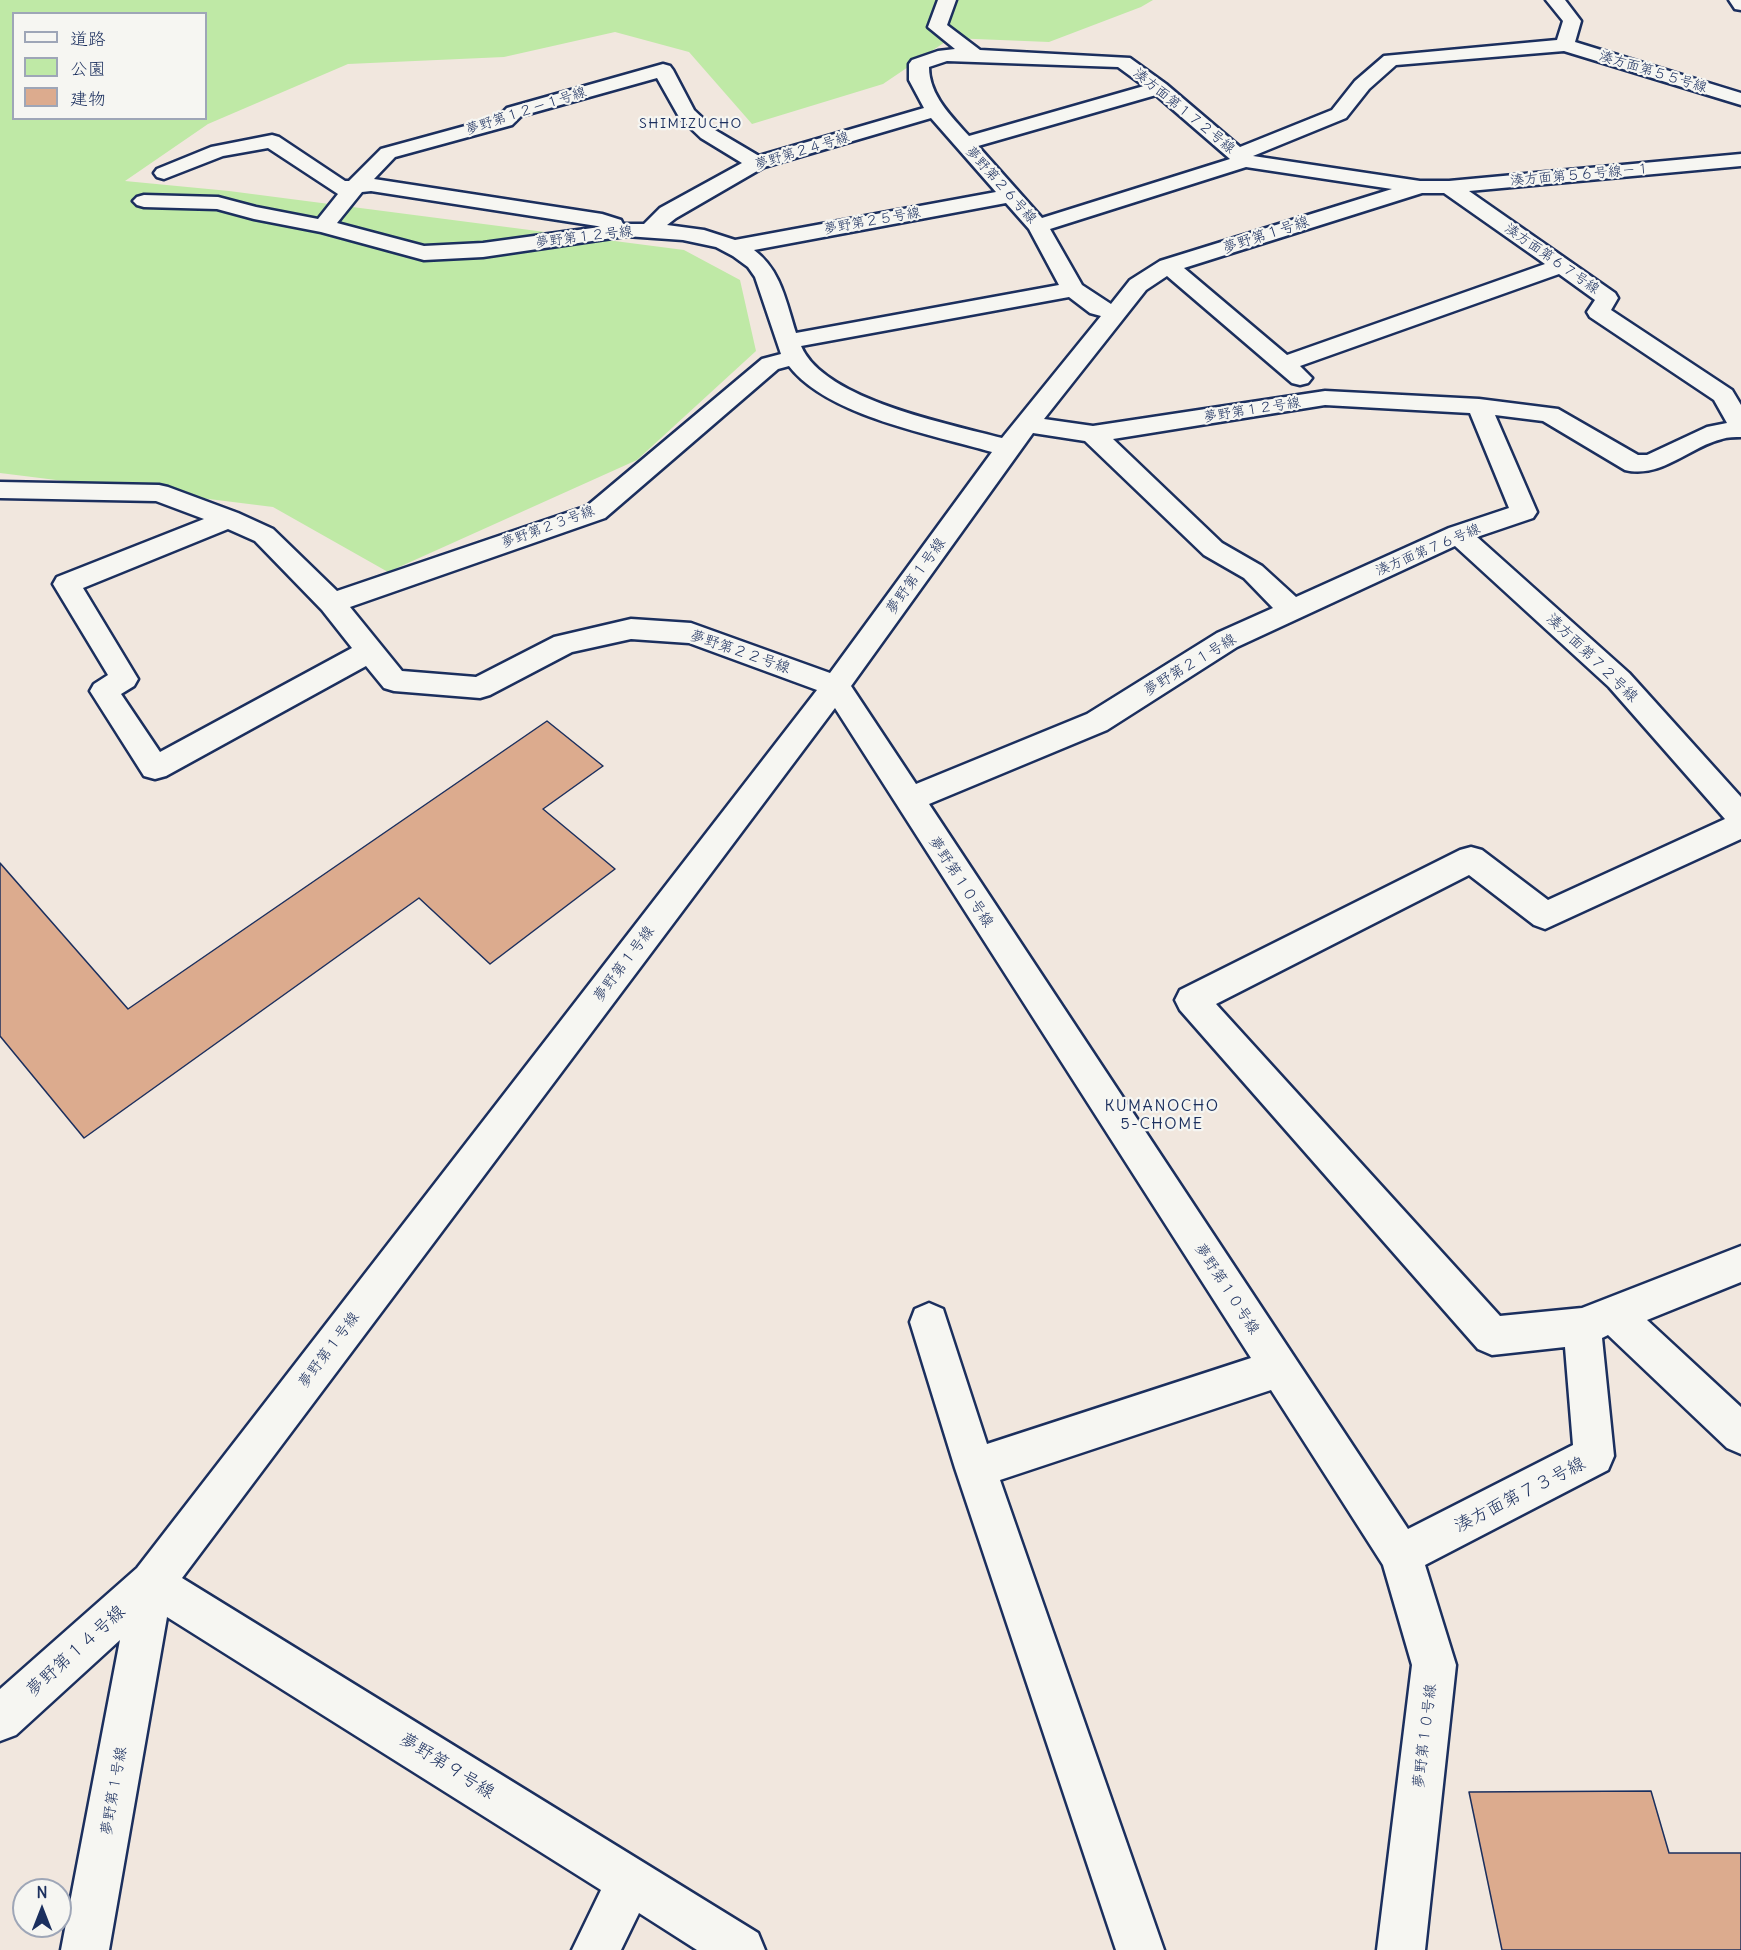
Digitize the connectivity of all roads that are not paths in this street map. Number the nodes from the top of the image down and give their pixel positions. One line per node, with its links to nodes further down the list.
1 (948, 0): 6 (street)
2 (1555, 0): 5 (street)
3 (1738, 0): 4 (street)
4 (1741, 5)
5 (1565, 45): 9 (street, 湊方面第５５号線); 12 (street)
6 (975, 55): 7 (street, 湊方面第１７２号線); 8 (street, 湊方面第１７２号線)
7 (945, 56): 10 (street, 夢野第２６号線)
8 (1159, 88): 11 (street); 12 (street, 湊方面第１７２号線)
9 (1741, 99)
10 (935, 111): 11 (street, 夢野第２６号線); 14 (street, 夢野第２４号線)
11 (964, 144): 18 (street, 夢野第２６号線)
12 (1241, 158): 17 (street, 湊方面第１７２号線); 21 (street)
13 (1741, 160): 17 (street, 湊方面第５６号線－１)
14 (757, 163): 16 (street, 夢野第１２－１号線); 23 (street, 夢野第２４号線)
15 (164, 173): 16 (street)
16 (355, 187): 20 (street, 夢野第１２－１号線); 22 (street)
17 (1435, 187): 25 (street, 夢野第１号線); 26 (street, 湊方面第６７号線)
18 (1011, 196): 21 (street, 夢野第２６号線); 24 (street, 夢野第２５号線)
19 (144, 201): 20 (street, 夢野第１２号線)
20 (323, 226): 22 (street, 夢野第１２号線)
21 (1038, 226): 27 (street, 夢野第２６号線)
22 (626, 230): 23 (street, 夢野第１２号線)
23 (648, 230): 24 (street, 夢野第１２号線)
24 (733, 247): 29 (street, 夢野第１２号線)
25 (1168, 266): 28 (street, 夢野第１号線); 30 (street)
26 (1561, 266): 30 (street); 33 (street, 湊方面第６７号線)
27 (1073, 289): 28 (street, 夢野第２６号線); 29 (street, 夢野第２３号線)
28 (1116, 312): 35 (street, 夢野第１号線)
29 (790, 349): 35 (street, 夢野第１２号線); 39 (street, 夢野第２３号線)
30 (1283, 364): 31 (street)
31 (1324, 398): 32 (street, 夢野第１２号線); 34 (street, 夢野第１２号線)
32 (1479, 406): 33 (street, 夢野第１２号線); 38 (street, 湊方面第７６号線)
33 (1741, 427)
34 (1093, 434): 35 (street, 夢野第１２号線); 40 (street)
35 (1018, 436): 42 (street, 夢野第１号線)
36 (0, 490): 37 (street, 夢野第２２号線)
37 (229, 519): 39 (street, 夢野第２２号線); 41 (street)
38 (1458, 534): 40 (street, 湊方面第７６号線); 44 (street, 湊方面第７２号線)
39 (332, 603): 41 (street, 夢野第２２号線)
40 (1293, 611): 43 (street, 夢野第２１号線)
41 (370, 651): 42 (street, 夢野第２２号線)
42 (836, 686): 43 (street, 夢野第１０号線); 53 (street, 夢野第１号線)
43 (908, 800): 49 (street, 夢野第１０号線)
44 (1741, 818)
45 (1741, 825): 47 (street)
46 (1741, 1264): 47 (street)
47 (1598, 1321): 50 (street); 52 (street, 湊方面第７３号線)
48 (929, 1322): 51 (street)
49 (1278, 1368): 51 (street); 52 (street, 夢野第１０号線)
50 (1741, 1434)
51 (975, 1468): 59 (street)
52 (1401, 1556): 60 (street, 夢野第１０号線)
53 (152, 1583): 54 (street, 夢野第１４号線); 55 (street, 夢野第９号線); 56 (street, 夢野第１号線)
54 (0, 1719)
55 (630, 1881): 57 (street); 58 (street, 夢野第９号線)
56 (85, 1950)
57 (596, 1950)
58 (741, 1950)
59 (1140, 1950)
60 (1401, 1950)

